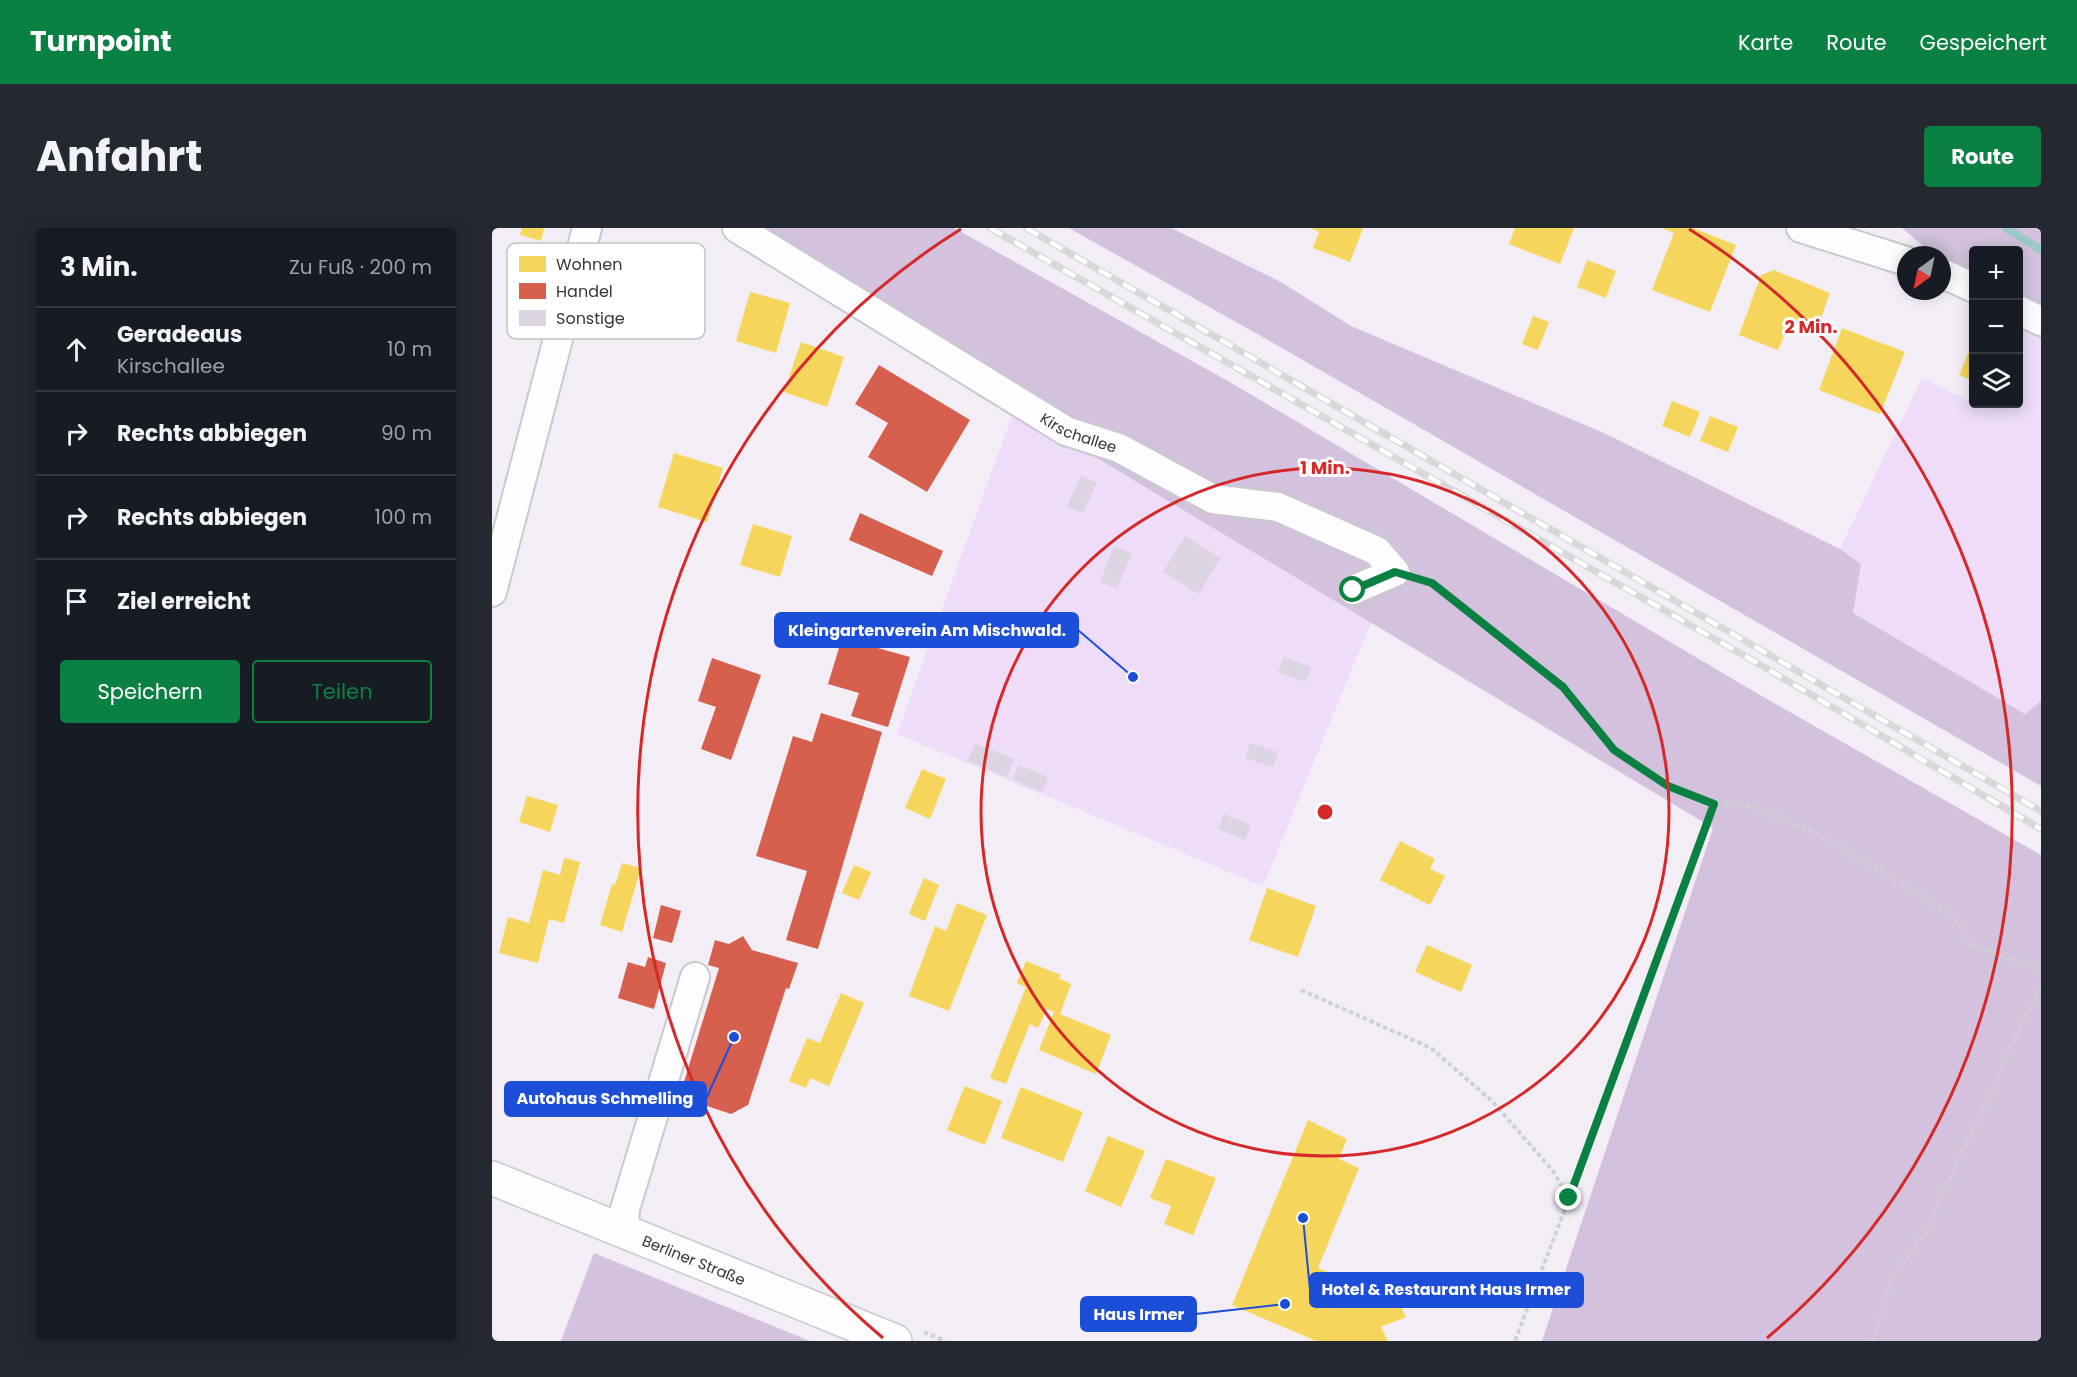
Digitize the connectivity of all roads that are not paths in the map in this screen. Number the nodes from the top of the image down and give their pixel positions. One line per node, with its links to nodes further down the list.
1 (587, 228): 4 (street)
2 (737, 228): 11 (street, Kirschallee)
3 (1801, 228): 5 (street)
4 (583, 243)
5 (1897, 258)
6 (1951, 277): 7 (street)
7 (1969, 286)
8 (2023, 312): 9 (street)
9 (2041, 321)
10 (558, 339): 12 (street)
11 (1353, 590)
12 (492, 592)
13 (695, 977): 15 (street)
14 (492, 1178): 15 (main road, Berliner Straße)
15 (624, 1230): 16 (main road, Berliner Straße)
16 (896, 1341)

